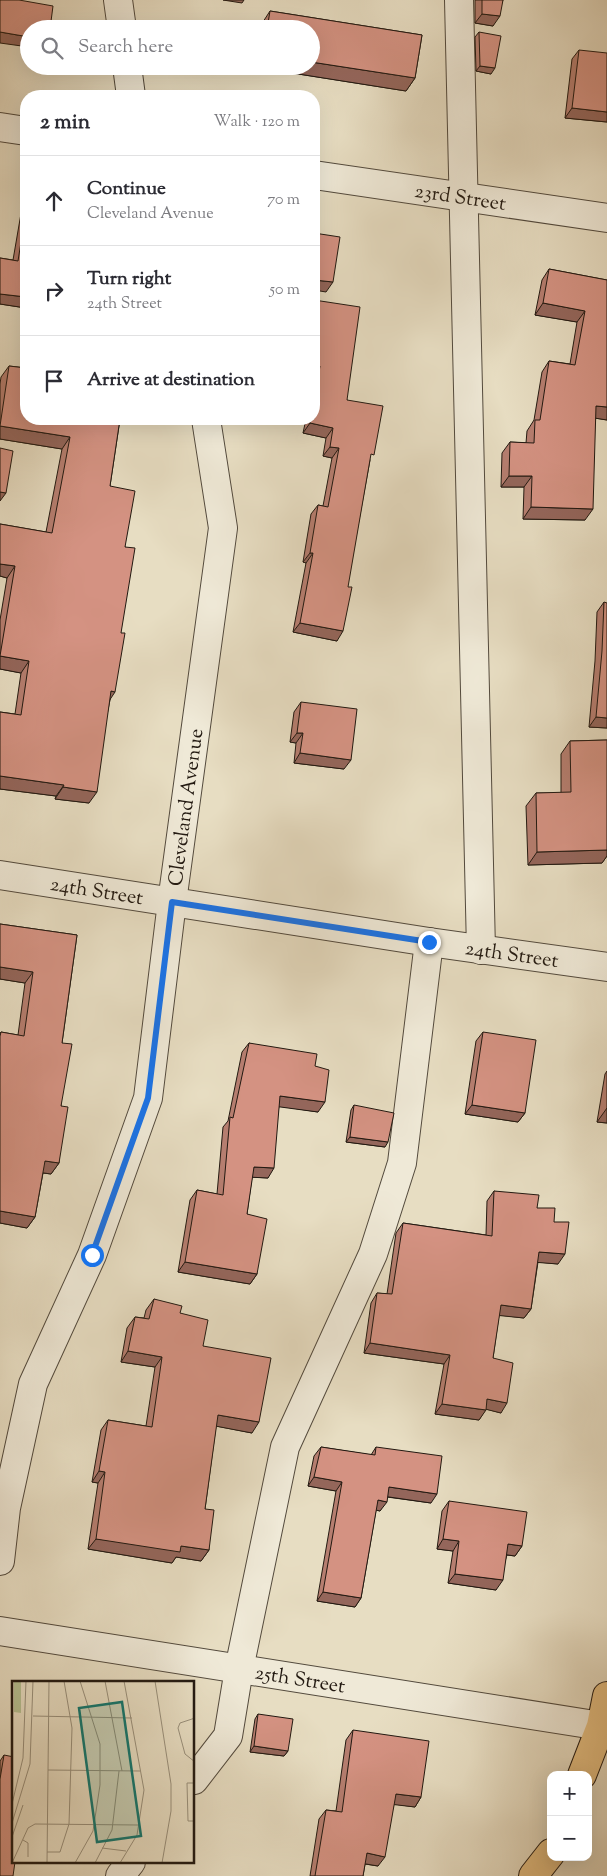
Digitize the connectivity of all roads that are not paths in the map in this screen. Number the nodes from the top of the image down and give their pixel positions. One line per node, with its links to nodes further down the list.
1 (118, 0): 3 (street)
2 (459, 0): 9 (street)
3 (121, 20)
4 (128, 75): 5 (street)
5 (130, 90)
6 (0, 127): 7 (street)
7 (20, 130)
8 (320, 176): 9 (street, 23rd Street)
9 (463, 197): 10 (street, 23rd Street); 15 (street)
10 (607, 218)
11 (207, 425): 13 (street, Cleveland Avenue)
12 (0, 875): 13 (street, 24th Street)
13 (172, 902): 14 (street, 24th Street); 17 (street, Cleveland Avenue)
14 (429, 942): 15 (street, 24th Street); 19 (street)
15 (481, 950): 16 (street, 24th Street)
16 (607, 967)
17 (0, 1561)
18 (0, 1631): 19 (street, 25th Street)
19 (240, 1669): 21 (street, 25th Street); 23 (street)
20 (607, 1696): 21 (main road)
21 (601, 1726): 22 (main road)
22 (584, 1771)
23 (195, 1779)
24 (547, 1858): 27 (main road)
25 (129, 1864): 26 (street)
26 (120, 1876)
27 (533, 1876)

